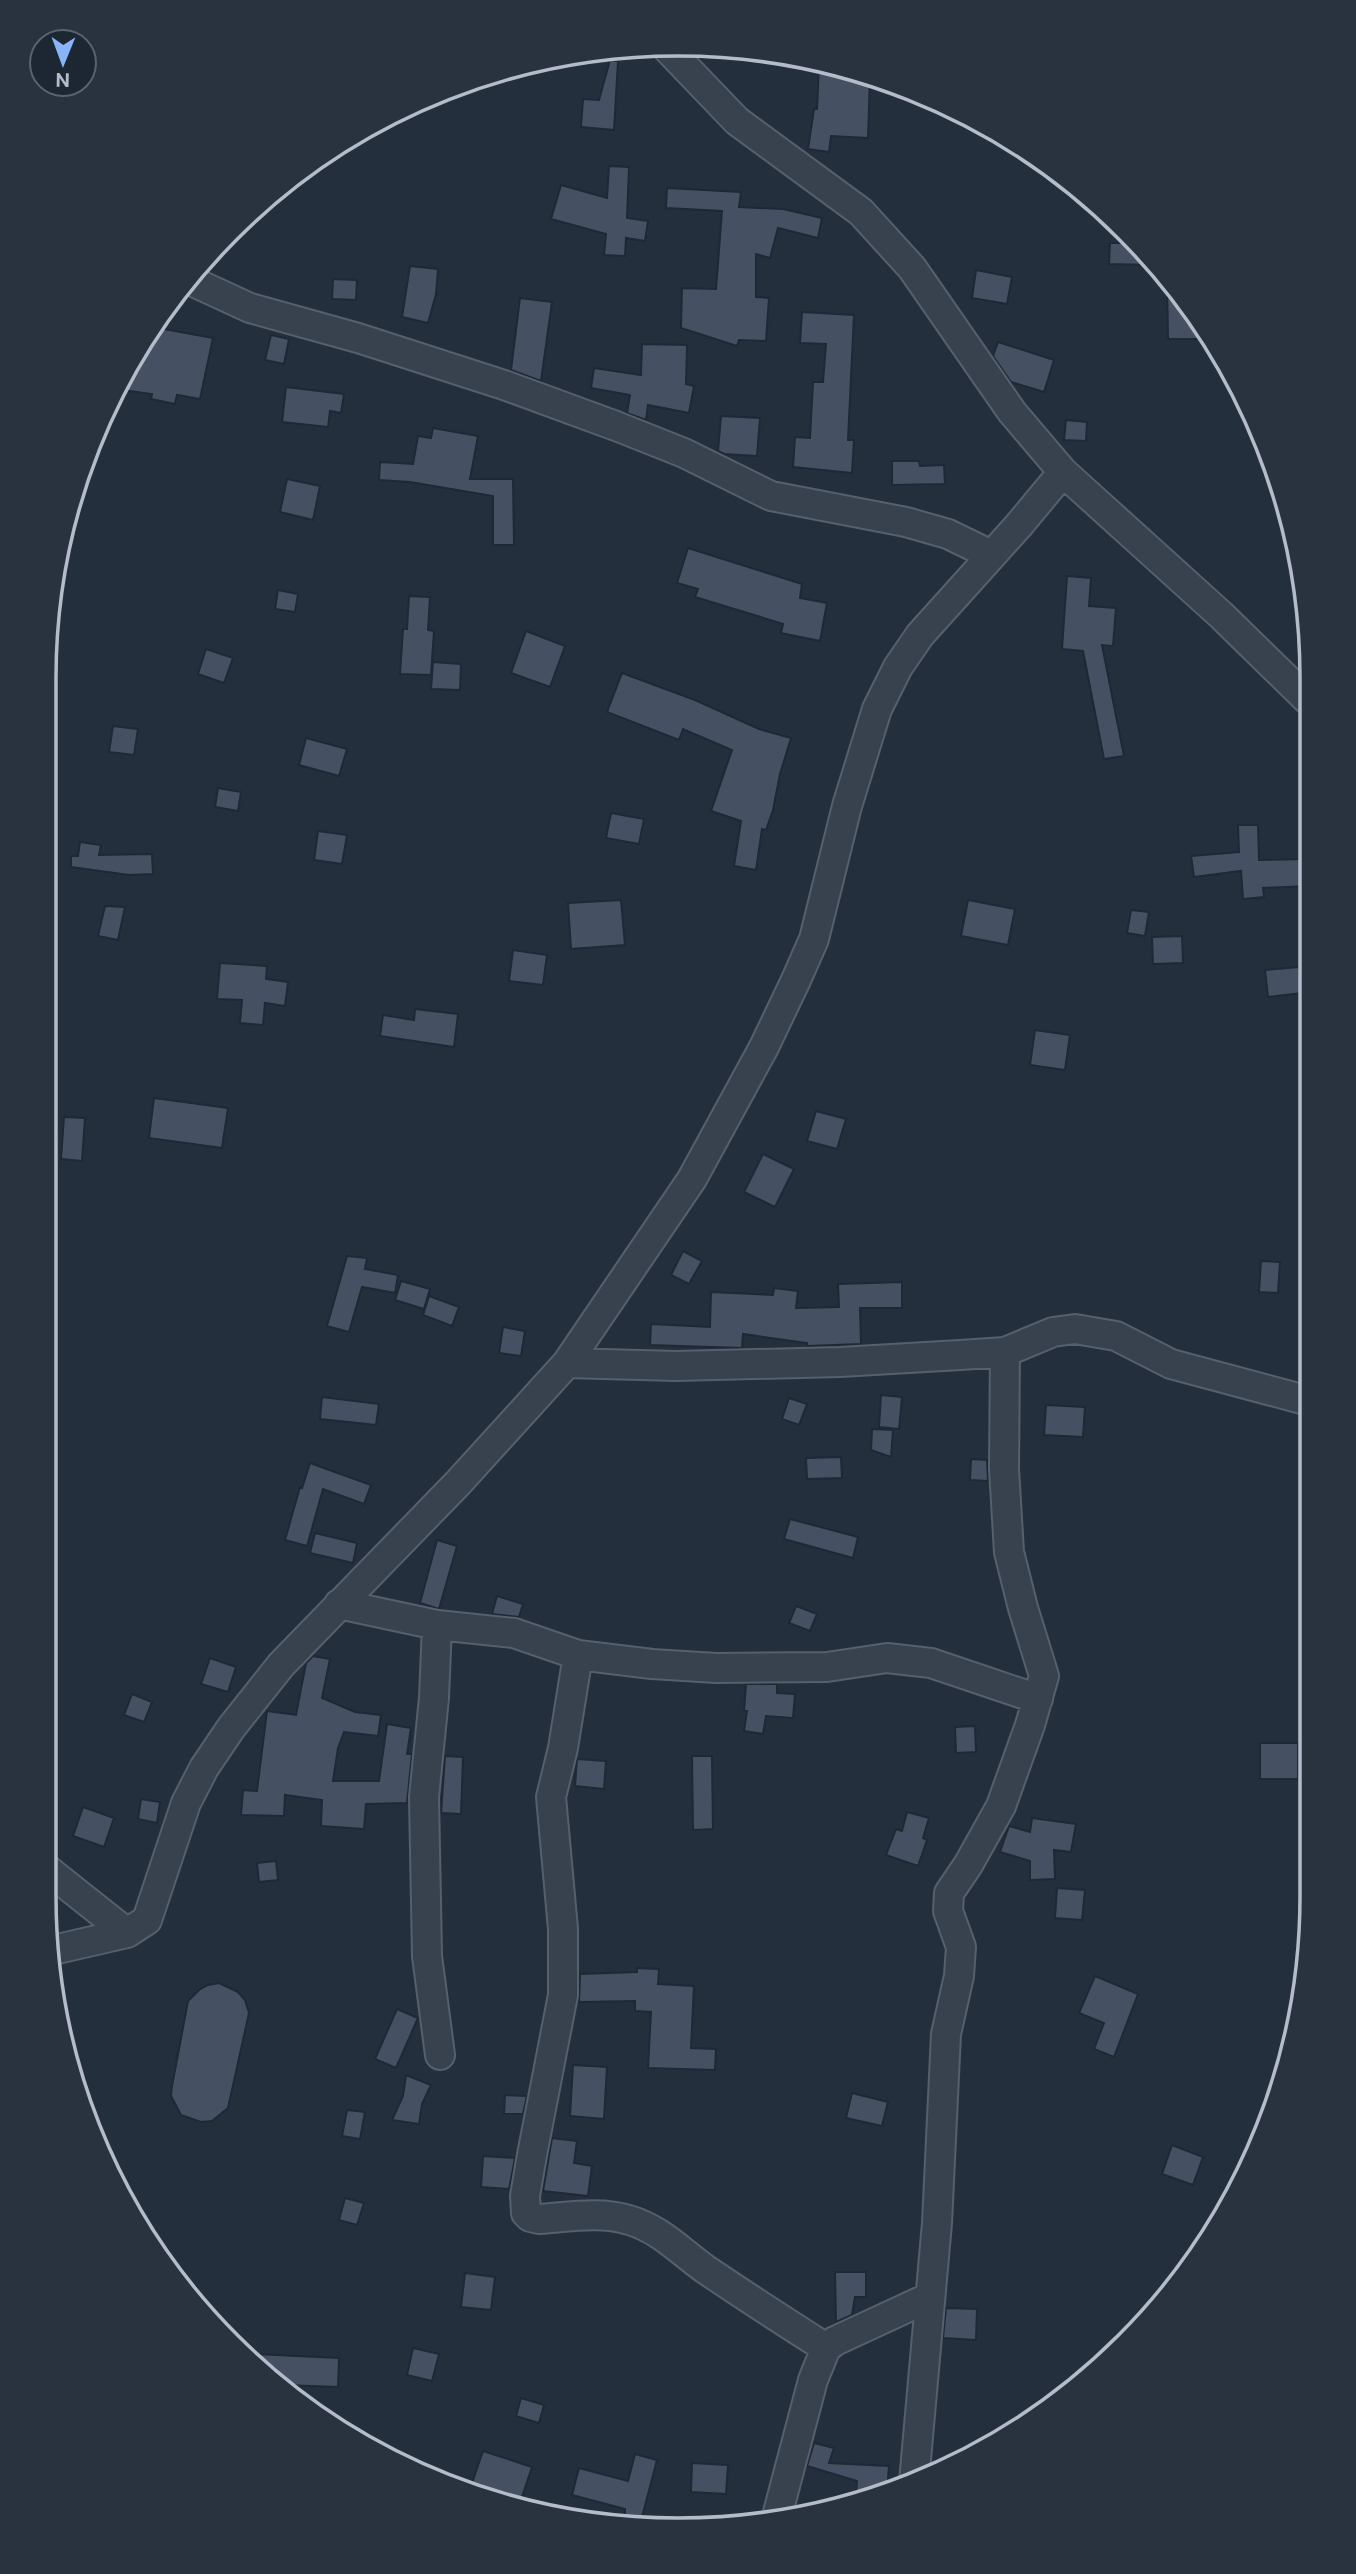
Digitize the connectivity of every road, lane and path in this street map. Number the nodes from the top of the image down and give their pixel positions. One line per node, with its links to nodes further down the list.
1 (675, 56): 3 (street)
2 (197, 284): 4 (street)
3 (1063, 472): 4 (street); 5 (street)
4 (991, 555): 7 (street)
5 (1300, 692)
6 (1005, 1352): 7 (street); 8 (street); 12 (street)
7 (567, 1363): 9 (street)
8 (1300, 1399)
9 (339, 1604): 10 (street); 14 (street)
10 (437, 1625): 11 (street); 16 (street)
11 (578, 1655): 12 (street); 18 (street)
12 (1038, 1699): 17 (street)
13 (56, 1877): 14 (street)
14 (127, 1933): 15 (street)
15 (58, 1949)
16 (440, 2055)
17 (930, 2297): 18 (street); 19 (street)
18 (826, 2348): 20 (street)
19 (915, 2471)
20 (779, 2510)

